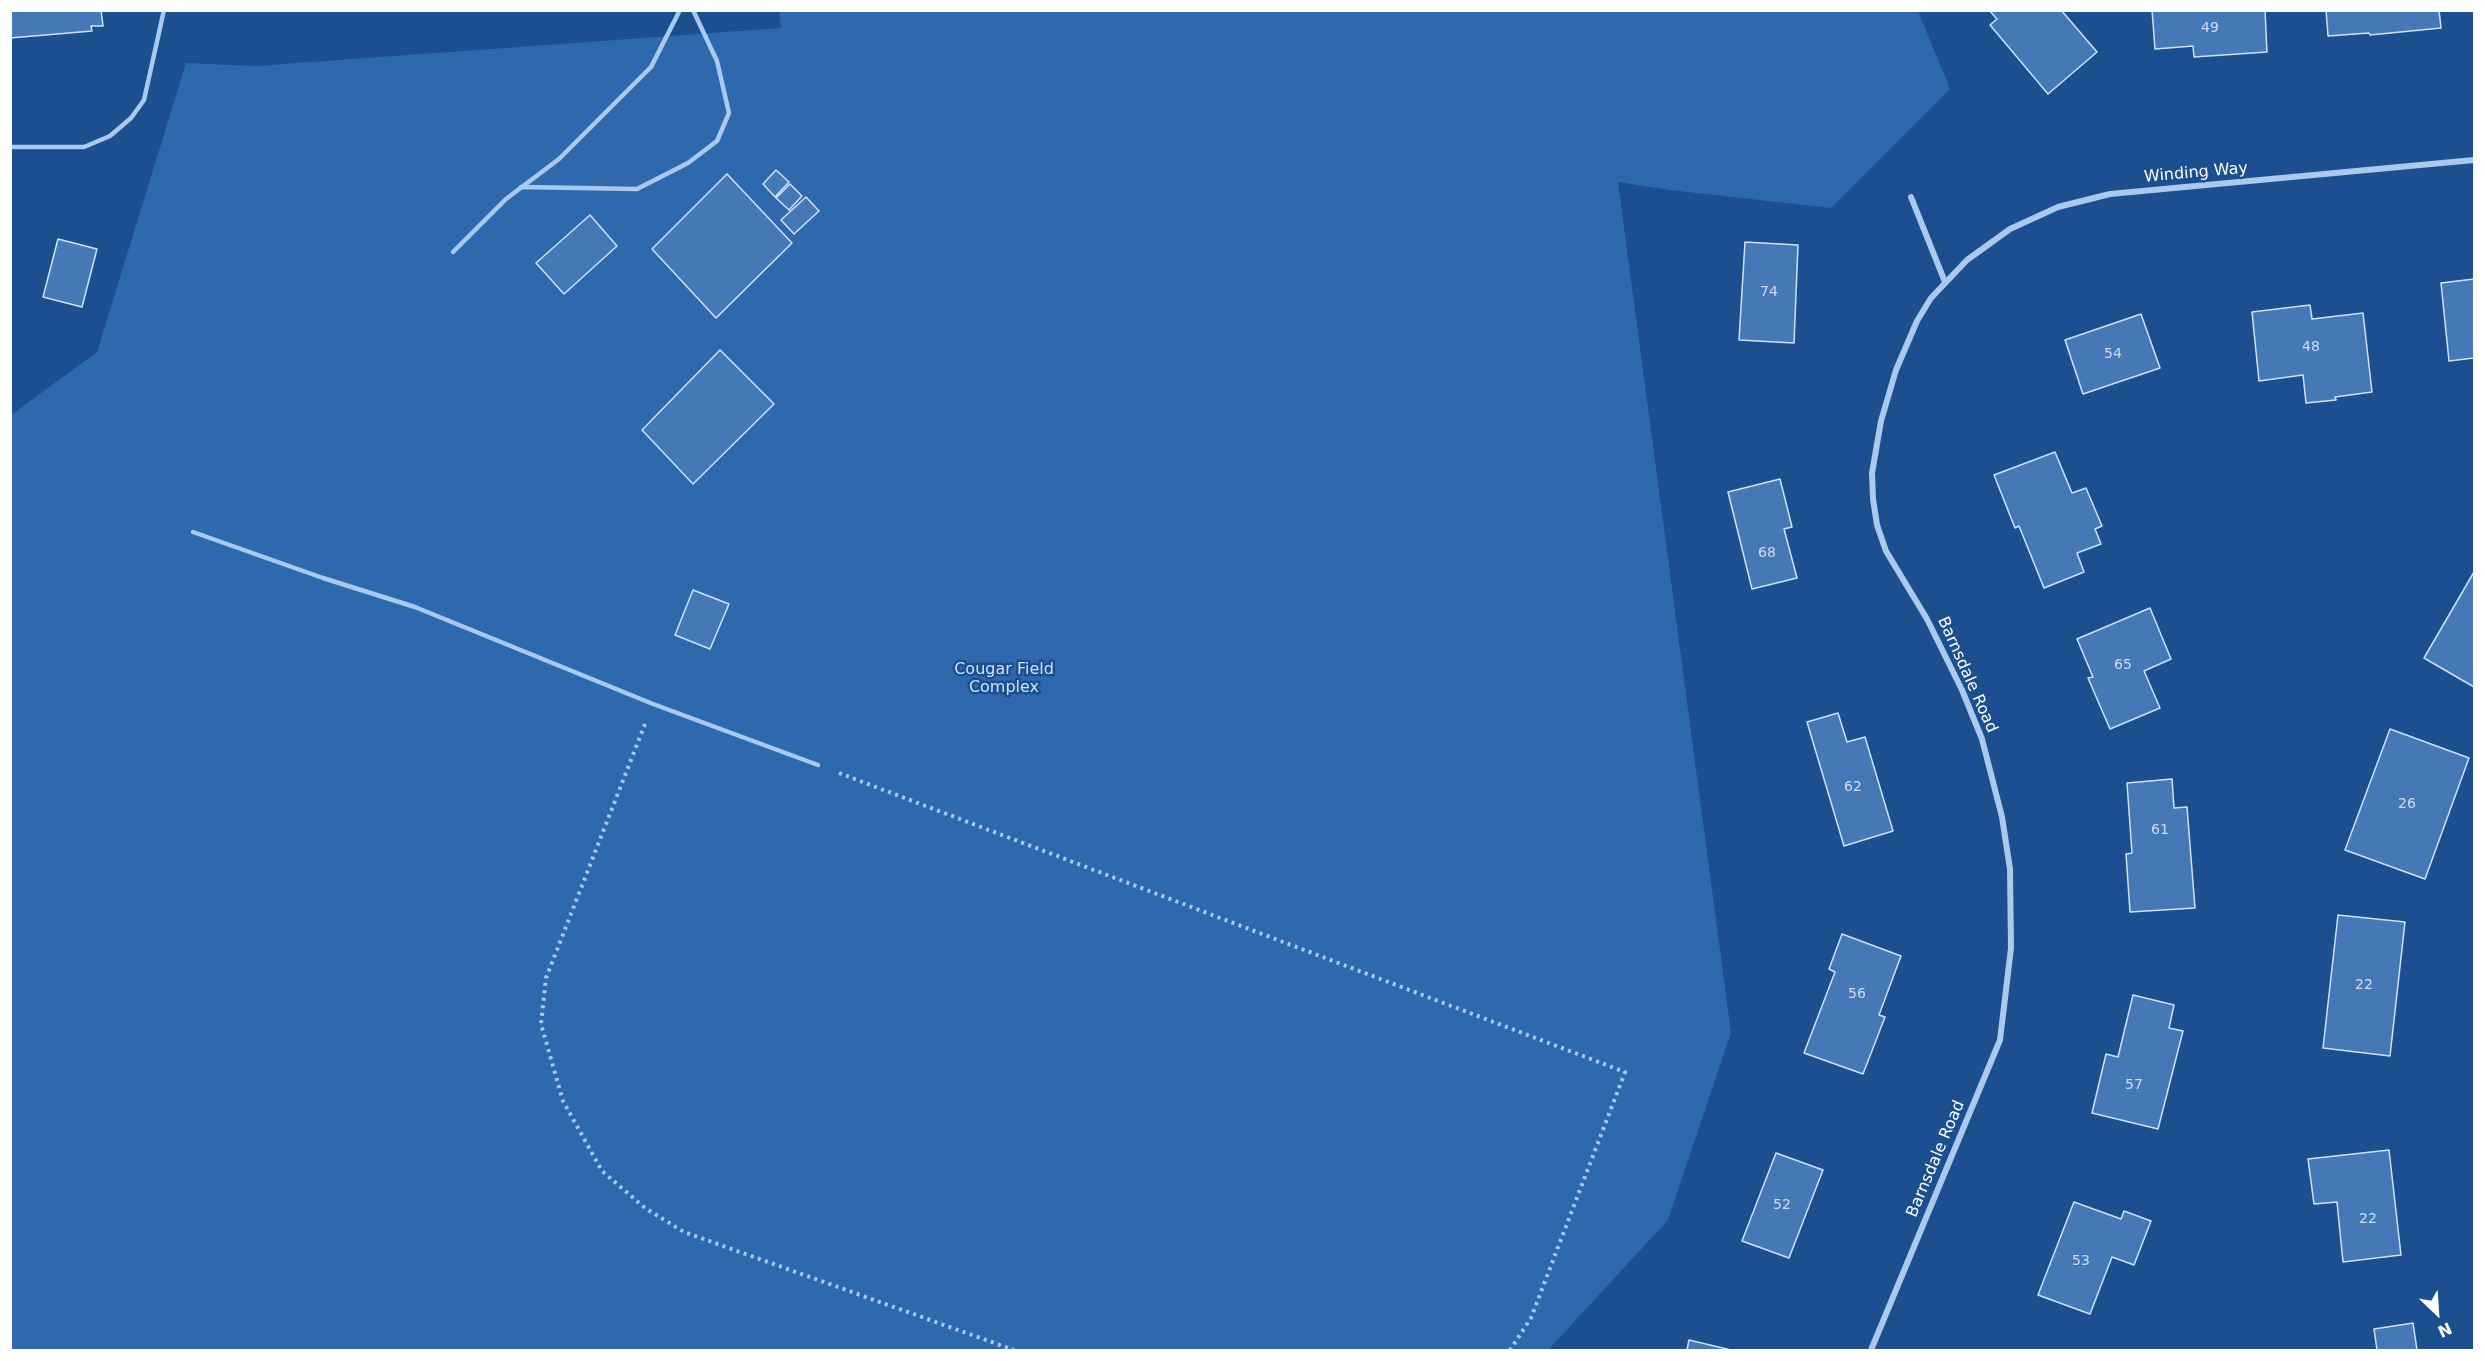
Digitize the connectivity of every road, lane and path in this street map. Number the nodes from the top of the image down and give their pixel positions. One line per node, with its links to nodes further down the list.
1 (164, 10): 4 (lane)
2 (680, 10): 6 (lane)
3 (693, 10): 6 (lane)
4 (10, 147)
5 (2475, 160): 9 (street, Winding Way)
6 (521, 187): 8 (lane)
7 (1911, 197): 9 (street)
8 (453, 252)
9 (1945, 282): 15 (street, Barnsdale Road)
10 (193, 532): 11 (lane)
11 (653, 704): 12 (lane); 13 (path)
12 (818, 765): 14 (path)
13 (1014, 1350)
14 (1510, 1350)
15 (1871, 1350)

